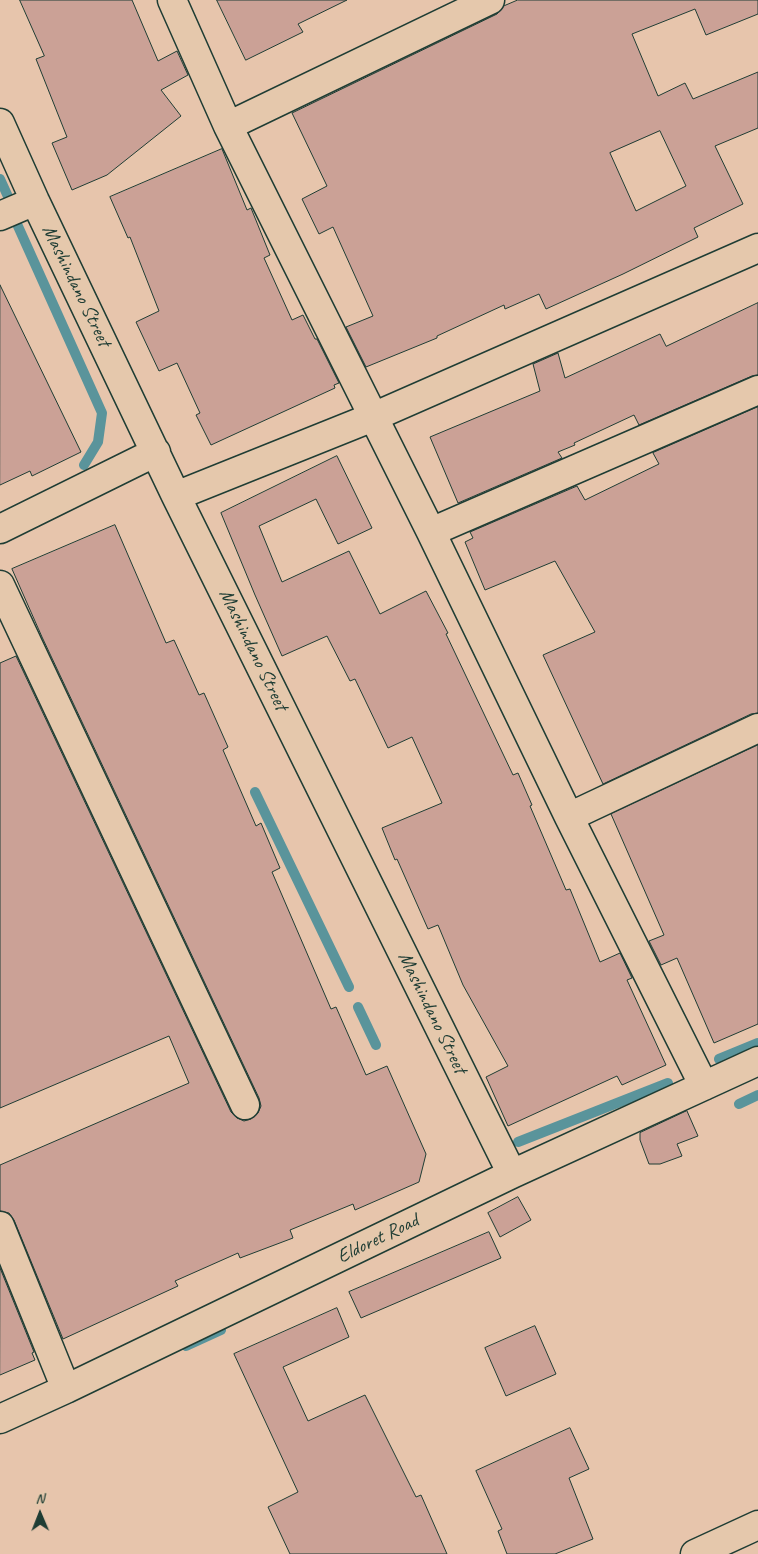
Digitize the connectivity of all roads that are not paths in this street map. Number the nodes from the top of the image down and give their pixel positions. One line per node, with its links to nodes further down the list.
1 (172, 0): 4 (street)
2 (490, 0): 4 (street)
3 (0, 124): 5 (street, Mashindano Street)
4 (228, 126): 9 (street)
5 (35, 201): 6 (street); 10 (street, Mashindano Street)
6 (0, 216)
7 (758, 248): 9 (street)
8 (758, 390): 13 (street)
9 (373, 417): 11 (street); 13 (street)
10 (156, 452): 11 (street, Mashindano Street); 12 (street)
11 (176, 496): 20 (street, Mashindano Street)
12 (0, 529)
13 (431, 532): 16 (street)
14 (0, 585): 19 (street)
15 (758, 728): 16 (street)
16 (570, 817): 18 (street)
17 (758, 1061): 18 (street, Eldoret Road)
18 (704, 1086): 20 (street, Eldoret Road)
19 (245, 1105)
20 (512, 1174): 22 (street, Eldoret Road)
21 (1, 1230): 22 (street)
22 (66, 1390): 23 (street, Eldoret Road)
23 (0, 1419)
24 (758, 1525): 25 (street)
25 (695, 1554)

